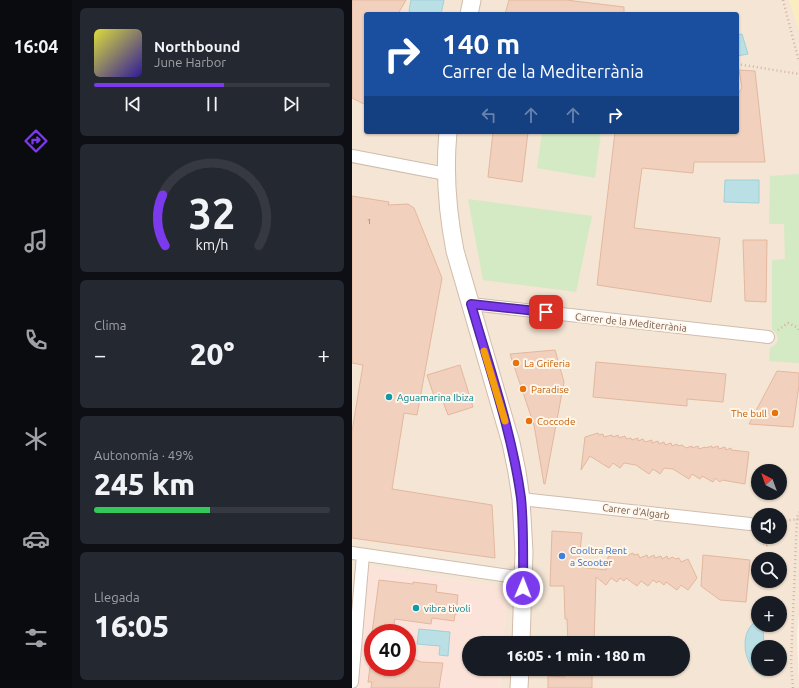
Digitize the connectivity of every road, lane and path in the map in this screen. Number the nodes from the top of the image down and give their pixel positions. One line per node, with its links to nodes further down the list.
1 (472, 0): 3 (street)
2 (783, 0): 4 (path)
3 (469, 12)
4 (799, 62)
5 (739, 64): 6 (path)
6 (799, 74)
7 (448, 134): 9 (street)
8 (352, 156): 9 (street)
9 (446, 174): 10 (street)
10 (471, 304): 12 (street, Carrer de la Mediterrània); 13 (street)
11 (799, 330): 12 (path)
12 (768, 337)
13 (521, 499): 17 (street, Carrer d'Algarb); 19 (street)
14 (799, 512): 15 (path)
15 (798, 519): 16 (path); 24 (path)
16 (787, 520)
17 (750, 524)
18 (357, 554): 19 (street); 22 (street)
19 (523, 578): 20 (street)
20 (521, 636)
21 (520, 676): 23 (street)
22 (352, 682)
23 (519, 688)
24 (793, 688)

